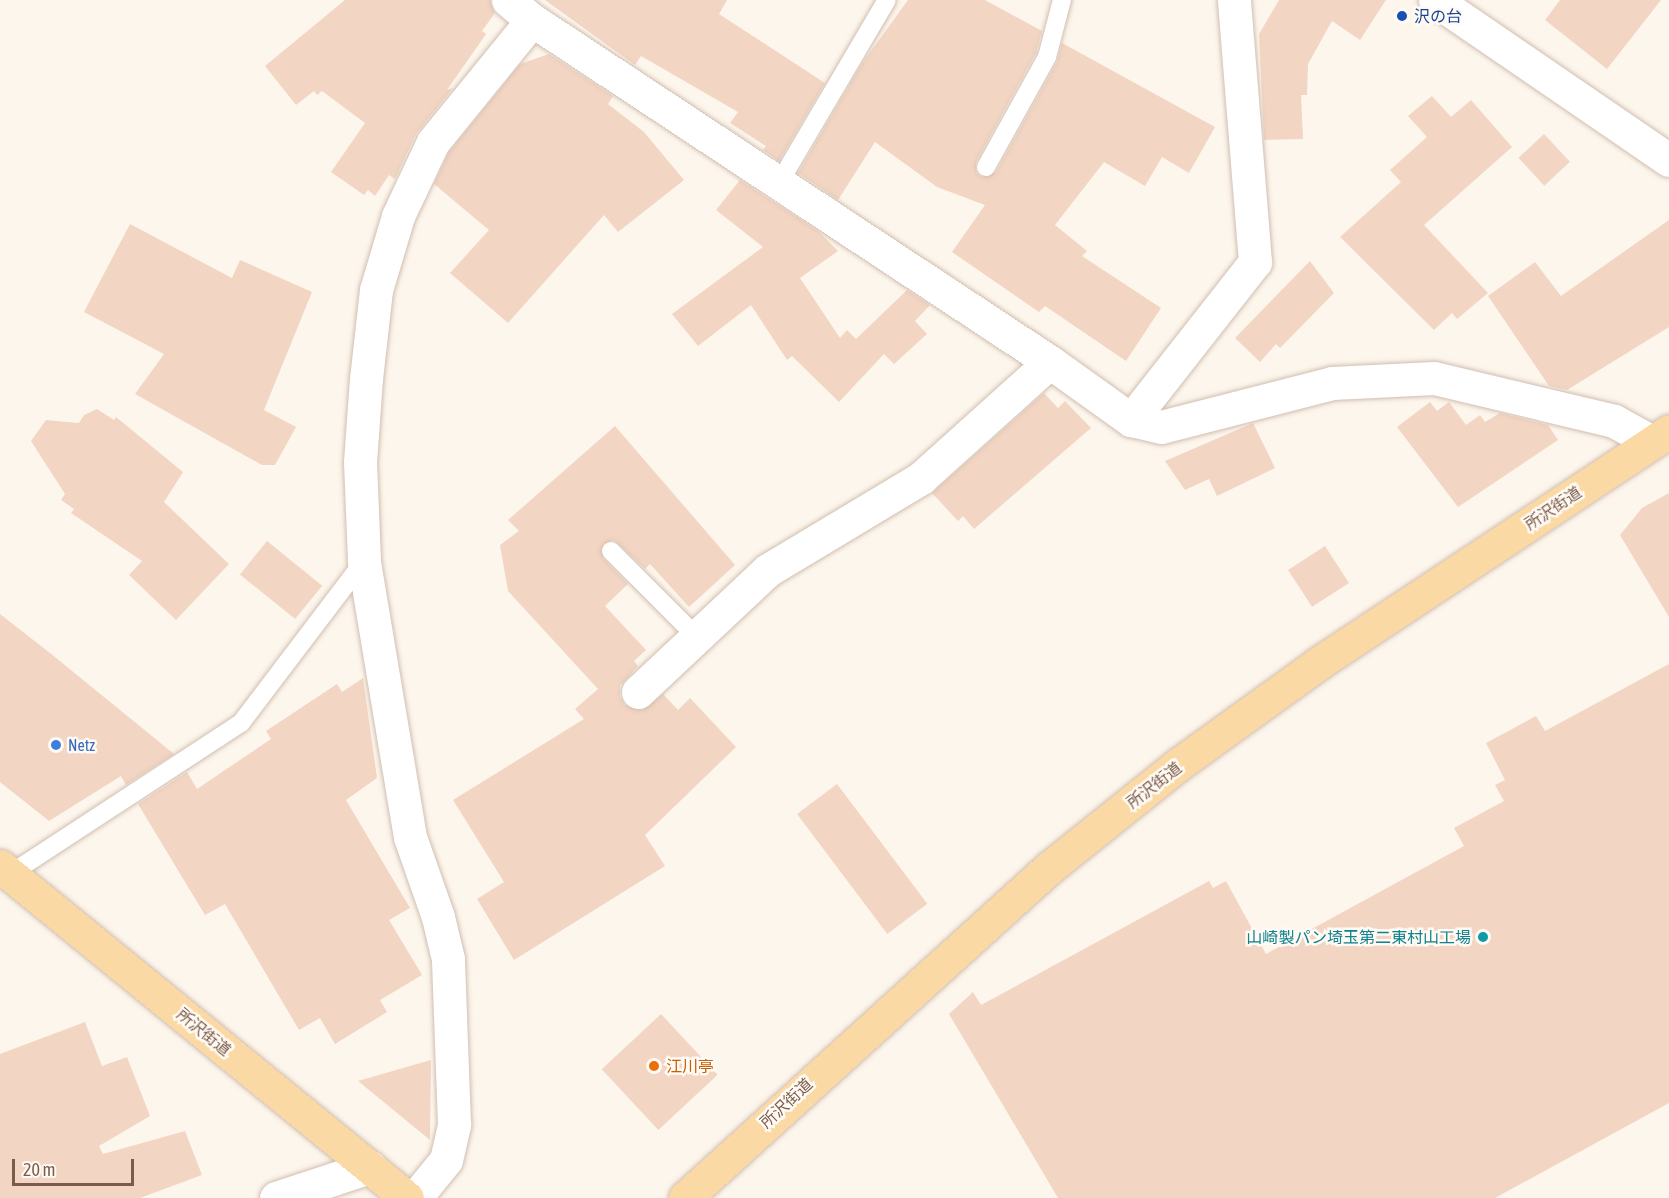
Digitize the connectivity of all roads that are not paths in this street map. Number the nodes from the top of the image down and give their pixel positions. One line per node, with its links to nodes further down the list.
1 (887, 0): 8 (lane)
2 (1062, 0): 7 (lane)
3 (1234, 0): 10 (street)
4 (1435, 0): 6 (street)
5 (520, 10): 8 (street); 13 (street)
6 (1669, 160)
7 (986, 167)
8 (779, 183): 9 (street)
9 (1050, 362): 10 (street); 14 (street)
10 (1131, 420): 11 (street)
11 (1664, 435): 21 (main road, 所沢街道)
12 (611, 551): 14 (lane)
13 (364, 561): 16 (lane); 20 (street)
14 (697, 637): 15 (street)
15 (638, 692)
16 (5, 870): 17 (main road, 所沢街道)
17 (370, 1167): 18 (street); 19 (main road, 所沢街道)
18 (276, 1198)
19 (407, 1198)
20 (416, 1198)
21 (685, 1198)

